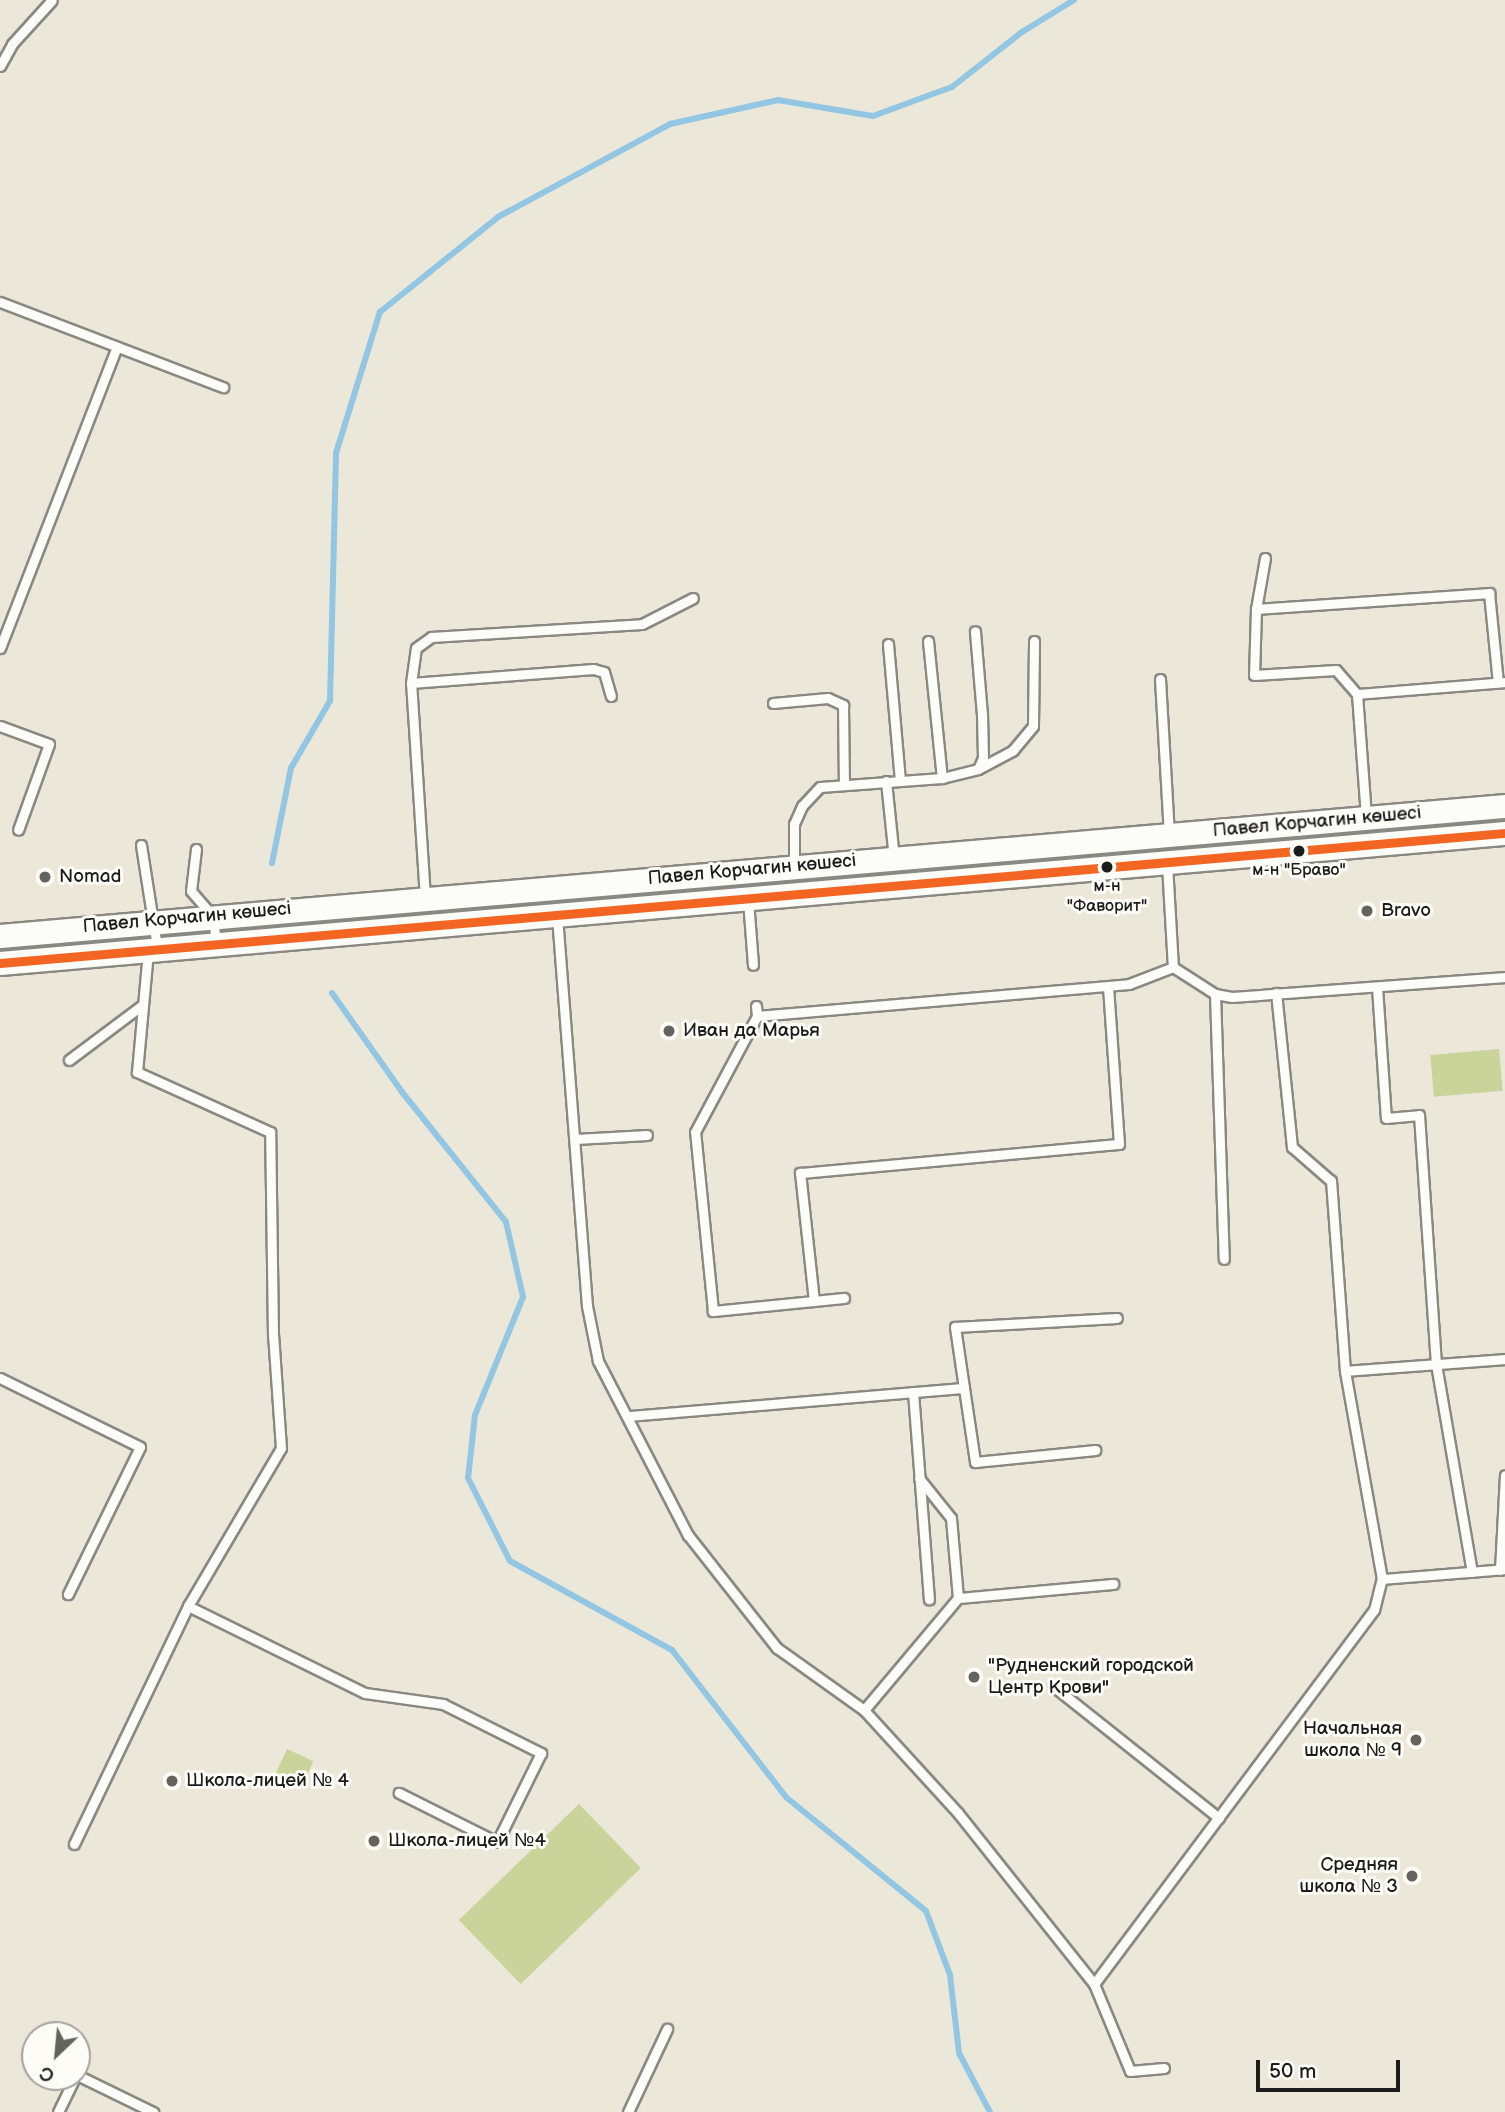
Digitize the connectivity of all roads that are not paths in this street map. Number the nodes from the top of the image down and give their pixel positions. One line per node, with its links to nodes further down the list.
1 (52, 0): 2 (lane)
2 (0, 66)
3 (0, 302): 4 (lane)
4 (117, 347): 5 (lane); 13 (lane)
5 (223, 387)
6 (1265, 558): 8 (lane)
7 (693, 598): 16 (lane)
8 (1256, 609): 15 (lane); 17 (lane)
9 (975, 631): 21 (lane)
10 (928, 641): 22 (lane)
11 (1034, 641): 21 (lane)
12 (888, 644): 23 (lane)
13 (0, 648)
14 (1160, 679): 30 (lane)
15 (1502, 682): 17 (lane)
16 (411, 683): 18 (lane); 39 (lane)
17 (1357, 694): 27 (lane)
18 (611, 696)
19 (773, 703): 25 (lane)
20 (0, 726): 28 (lane)
21 (978, 769): 22 (lane)
22 (942, 778): 23 (lane)
23 (900, 780): 24 (lane)
24 (886, 781): 25 (lane); 35 (lane)
25 (844, 782): 37 (lane)
26 (1505, 806): 27 (street, Павел Корчагин көшесі)
27 (1366, 818): 30 (street, Павел Корчагин көшесі); 32 (street)
28 (18, 830)
29 (1505, 833): 32 (street, Павел Корчагин көшесі)
30 (1169, 835): 34 (street, Павел Корчагин көшесі)
31 (141, 845): 43 (lane)
32 (1369, 845): 36 (street, Павел Корчагин көшесі)
33 (196, 849): 42 (lane)
34 (942, 854): 35 (street, Павел Корчагин көшесі); 38 (street)
35 (894, 858): 37 (street, Павел Корчагин көшесі)
36 (1167, 862): 38 (street, Павел Корчагин көшесі); 49 (lane)
37 (794, 867): 39 (street, Павел Корчагин көшесі)
38 (945, 881): 40 (street, Павел Корчагин көшесі)
39 (425, 898): 42 (street, Павел Корчагин көшесі)
40 (748, 898): 41 (street, Павел Корчагин көшесі); 48 (lane)
41 (556, 915): 45 (street, Павел Корчагин көшесі); 60 (lane)
42 (213, 916): 43 (street, Павел Корчагин көшесі); 45 (lane)
43 (154, 920): 44 (street, Павел Корчагин көшесі); 46 (lane)
44 (0, 936)
45 (216, 944): 46 (street, Павел Корчагин көшесі)
46 (153, 949): 47 (street, Павел Корчагин көшесі); 55 (lane)
47 (0, 963)
48 (753, 965)
49 (1173, 967): 51 (lane); 54 (lane)
50 (1505, 977): 52 (lane)
51 (1108, 986): 57 (lane); 63 (lane)
52 (1377, 987): 53 (lane); 66 (lane)
53 (1276, 993): 54 (lane); 67 (lane)
54 (1215, 994): 61 (lane)
55 (141, 1006): 58 (lane); 82 (lane)
56 (756, 1006): 57 (lane)
57 (757, 1016): 63 (lane)
58 (69, 1060)
59 (647, 1135): 60 (lane)
60 (576, 1139): 71 (lane)
61 (1224, 1259)
62 (844, 1298): 63 (lane)
63 (814, 1301)
64 (1117, 1318): 69 (lane)
65 (1505, 1359): 66 (lane)
66 (1436, 1364): 67 (lane); 76 (lane)
67 (1345, 1371): 77 (lane)
68 (0, 1378): 79 (lane)
69 (964, 1388): 70 (lane); 72 (lane)
70 (913, 1392): 71 (lane); 74 (lane)
71 (629, 1416): 84 (lane)
72 (1095, 1450)
73 (1505, 1475): 75 (lane)
74 (919, 1478): 80 (lane); 81 (lane)
75 (1502, 1570): 76 (lane)
76 (1472, 1572): 77 (lane)
77 (1382, 1579): 86 (lane)
78 (1113, 1584): 80 (lane)
79 (68, 1594)
80 (958, 1598): 84 (lane)
81 (929, 1600)
82 (188, 1606): 85 (lane); 87 (lane)
83 (1053, 1686): 86 (lane)
84 (864, 1710): 88 (lane)
85 (399, 1793)
86 (1219, 1818): 88 (lane)
87 (74, 1844)
88 (1094, 1984): 90 (lane)
89 (667, 2029): 95 (lane)
90 (1164, 2068)
91 (91, 2083): 94 (lane)
92 (68, 2091): 93 (lane)
93 (58, 2112)
94 (153, 2112)
95 (628, 2112)

